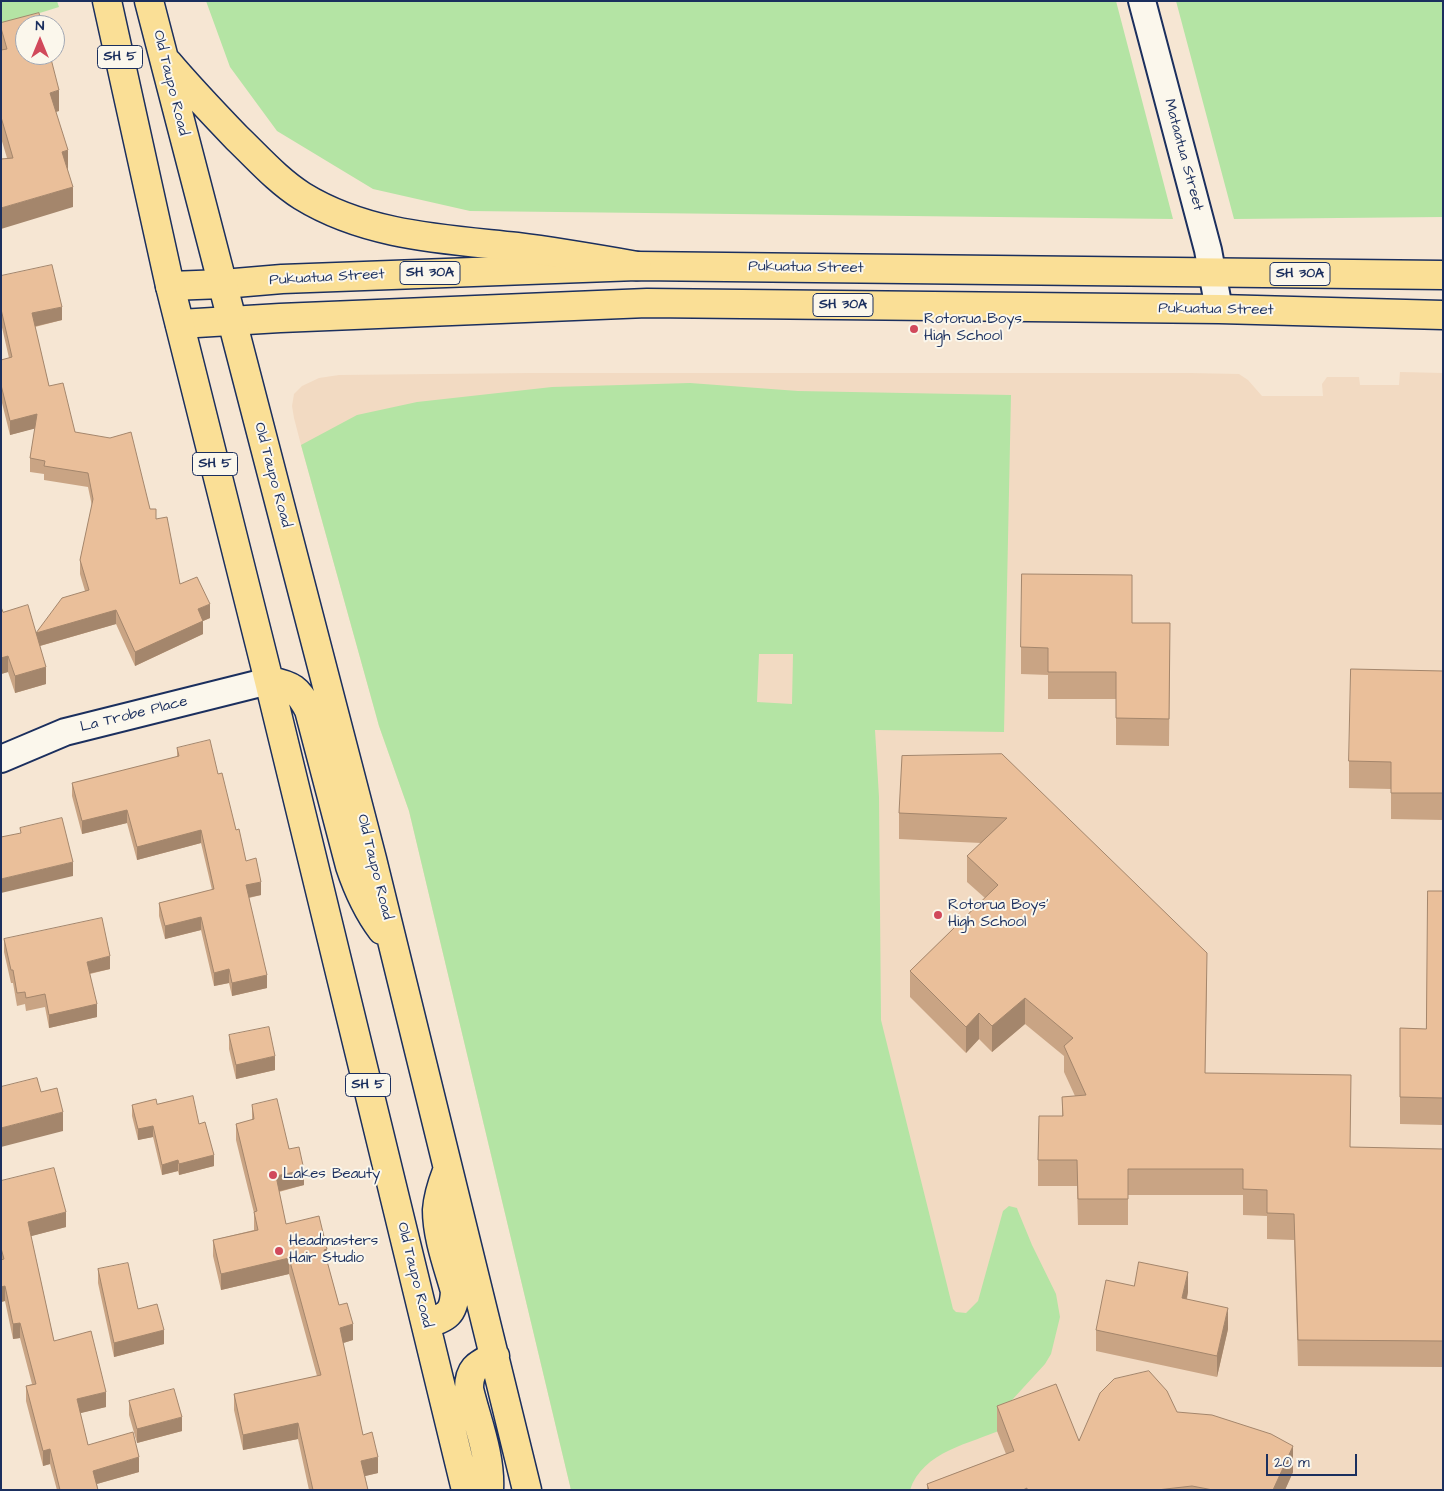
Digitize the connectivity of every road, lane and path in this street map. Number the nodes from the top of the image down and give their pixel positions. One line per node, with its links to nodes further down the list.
1 (107, 1): 9 (main road, Old Taupo Road / SH 5)
2 (150, 1): 4 (main road, Old Taupo Road / SH 5)
3 (1142, 1): 6 (street, Mataatua Street)
4 (164, 58): 5 (main road); 8 (main road, Old Taupo Road / SH 5)
5 (637, 266): 6 (main road, Pukuatua Street / SH 30A); 8 (main road, Pukuatua Street / SH 30A)
6 (1213, 272): 7 (main road, Pukuatua Street / SH 30A); 10 (street, Mataatua Street)
7 (1443, 275)
8 (223, 284): 9 (main road, Pukuatua Street / SH 30A); 12 (main road, Old Taupo Road / SH 5)
9 (170, 286): 13 (main road, Old Taupo Road / SH 5)
10 (1219, 309): 11 (main road, Pukuatua Street / SH 30A); 12 (main road, Pukuatua Street / SH 30A)
11 (1443, 315)
12 (232, 321): 13 (main road, Pukuatua Street / SH 30A); 16 (main road, Old Taupo Road / SH 5)
13 (180, 324): 14 (main road, Old Taupo Road / SH 5)
14 (270, 681): 15 (street, La Trobe Place); 16 (main road, Old Taupo Road / SH 5); 18 (main road, Old Taupo Road / SH 5)
15 (1, 759)
16 (395, 948): 17 (main road, Old Taupo Road / SH 5)
17 (448, 1168): 18 (main road); 19 (main road, Old Taupo Road / SH 5)
18 (426, 1324): 20 (main road, Old Taupo Road / SH 5)
19 (495, 1356): 21 (main road); 22 (main road, Old Taupo Road / SH 5)
20 (466, 1490)
21 (489, 1490)
22 (527, 1490)

